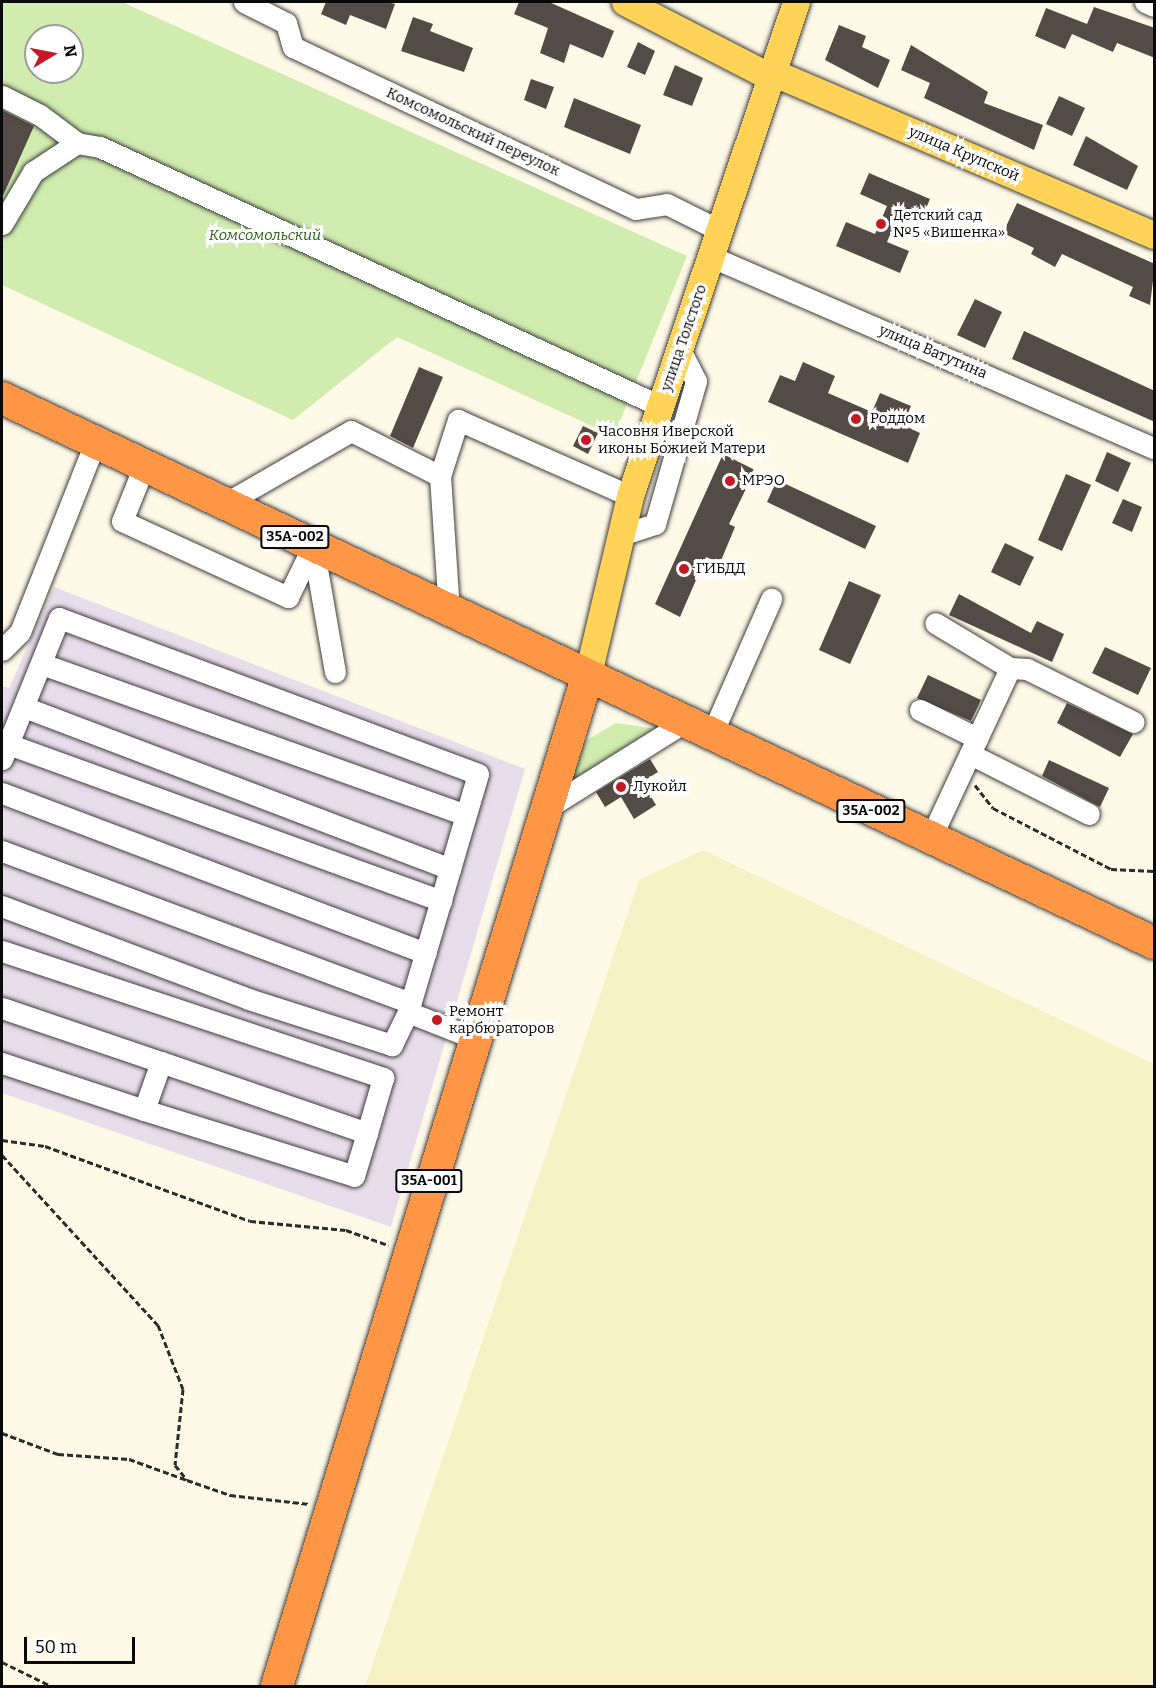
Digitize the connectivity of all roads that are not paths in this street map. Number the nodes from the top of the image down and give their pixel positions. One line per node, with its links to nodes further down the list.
1 (244, 2): 10 (street, Комсомольский переулок)
2 (625, 2): 6 (main road, улица Крупской)
3 (796, 2): 6 (main road, улица Толстого)
4 (1145, 2): 5 (street)
5 (1155, 6)
6 (773, 75): 10 (main road, улица Толстого); 11 (main road, улица Крупской)
7 (2, 96): 8 (street)
8 (77, 143): 9 (street); 15 (street)
9 (2, 224)
10 (719, 230): 12 (main road, улица Толстого)
11 (1155, 235)
12 (712, 257): 13 (main road, улица Толстого); 17 (street, улица Ватутина)
13 (680, 350): 15 (main road, улица Толстого); 22 (street)
14 (2, 398): 16 (highway, 35А-002)
15 (660, 406): 20 (main road, улица Толстого)
16 (96, 443): 18 (highway, 35А-002); 27 (street)
17 (1155, 448)
18 (144, 465): 21 (highway, 35А-002); 23 (street)
19 (440, 476): 20 (street); 21 (street); 25 (street)
20 (630, 496): 22 (main road, улица Толстого)
21 (225, 503): 23 (highway, 35А-002)
22 (621, 535): 31 (main road, улица Толстого)
23 (313, 546): 25 (highway, 35А-002); 30 (street)
24 (771, 599): 35 (street)
25 (449, 612): 31 (highway, 35А-002)
26 (935, 623): 29 (street)
27 (2, 650)
28 (42, 664): 32 (street); 41 (street); 41 (street)
29 (1010, 668): 34 (street); 37 (street)
30 (335, 672)
31 (587, 678): 35 (highway, 35А-002); 39 (highway, 35А-001)
32 (24, 707): 36 (street); 44 (street)
33 (920, 710): 37 (street)
34 (1134, 723)
35 (697, 730): 39 (street); 42 (highway, 35А-002)
36 (5, 751): 45 (street)
37 (970, 754): 40 (street); 42 (street)
38 (2, 794): 49 (street)
39 (547, 808): 52 (highway, 35А-001)
40 (1089, 814)
41 (465, 815): 44 (street)
42 (930, 839): 47 (highway, 35А-002)
43 (2, 851): 50 (street)
44 (450, 869): 45 (street)
45 (441, 902): 49 (street)
46 (2, 906): 53 (street)
47 (1155, 944)
48 (2, 951): 56 (street)
49 (426, 953): 50 (street)
50 (409, 1007): 52 (street); 53 (street)
51 (2, 1008): 54 (street)
52 (474, 1038): 59 (highway, 35А-001)
53 (392, 1045): 56 (street)
54 (161, 1062): 57 (street); 58 (street)
55 (2, 1063): 57 (street)
56 (382, 1078): 58 (street)
57 (144, 1110): 58 (street)
58 (367, 1133)
59 (278, 1686)

